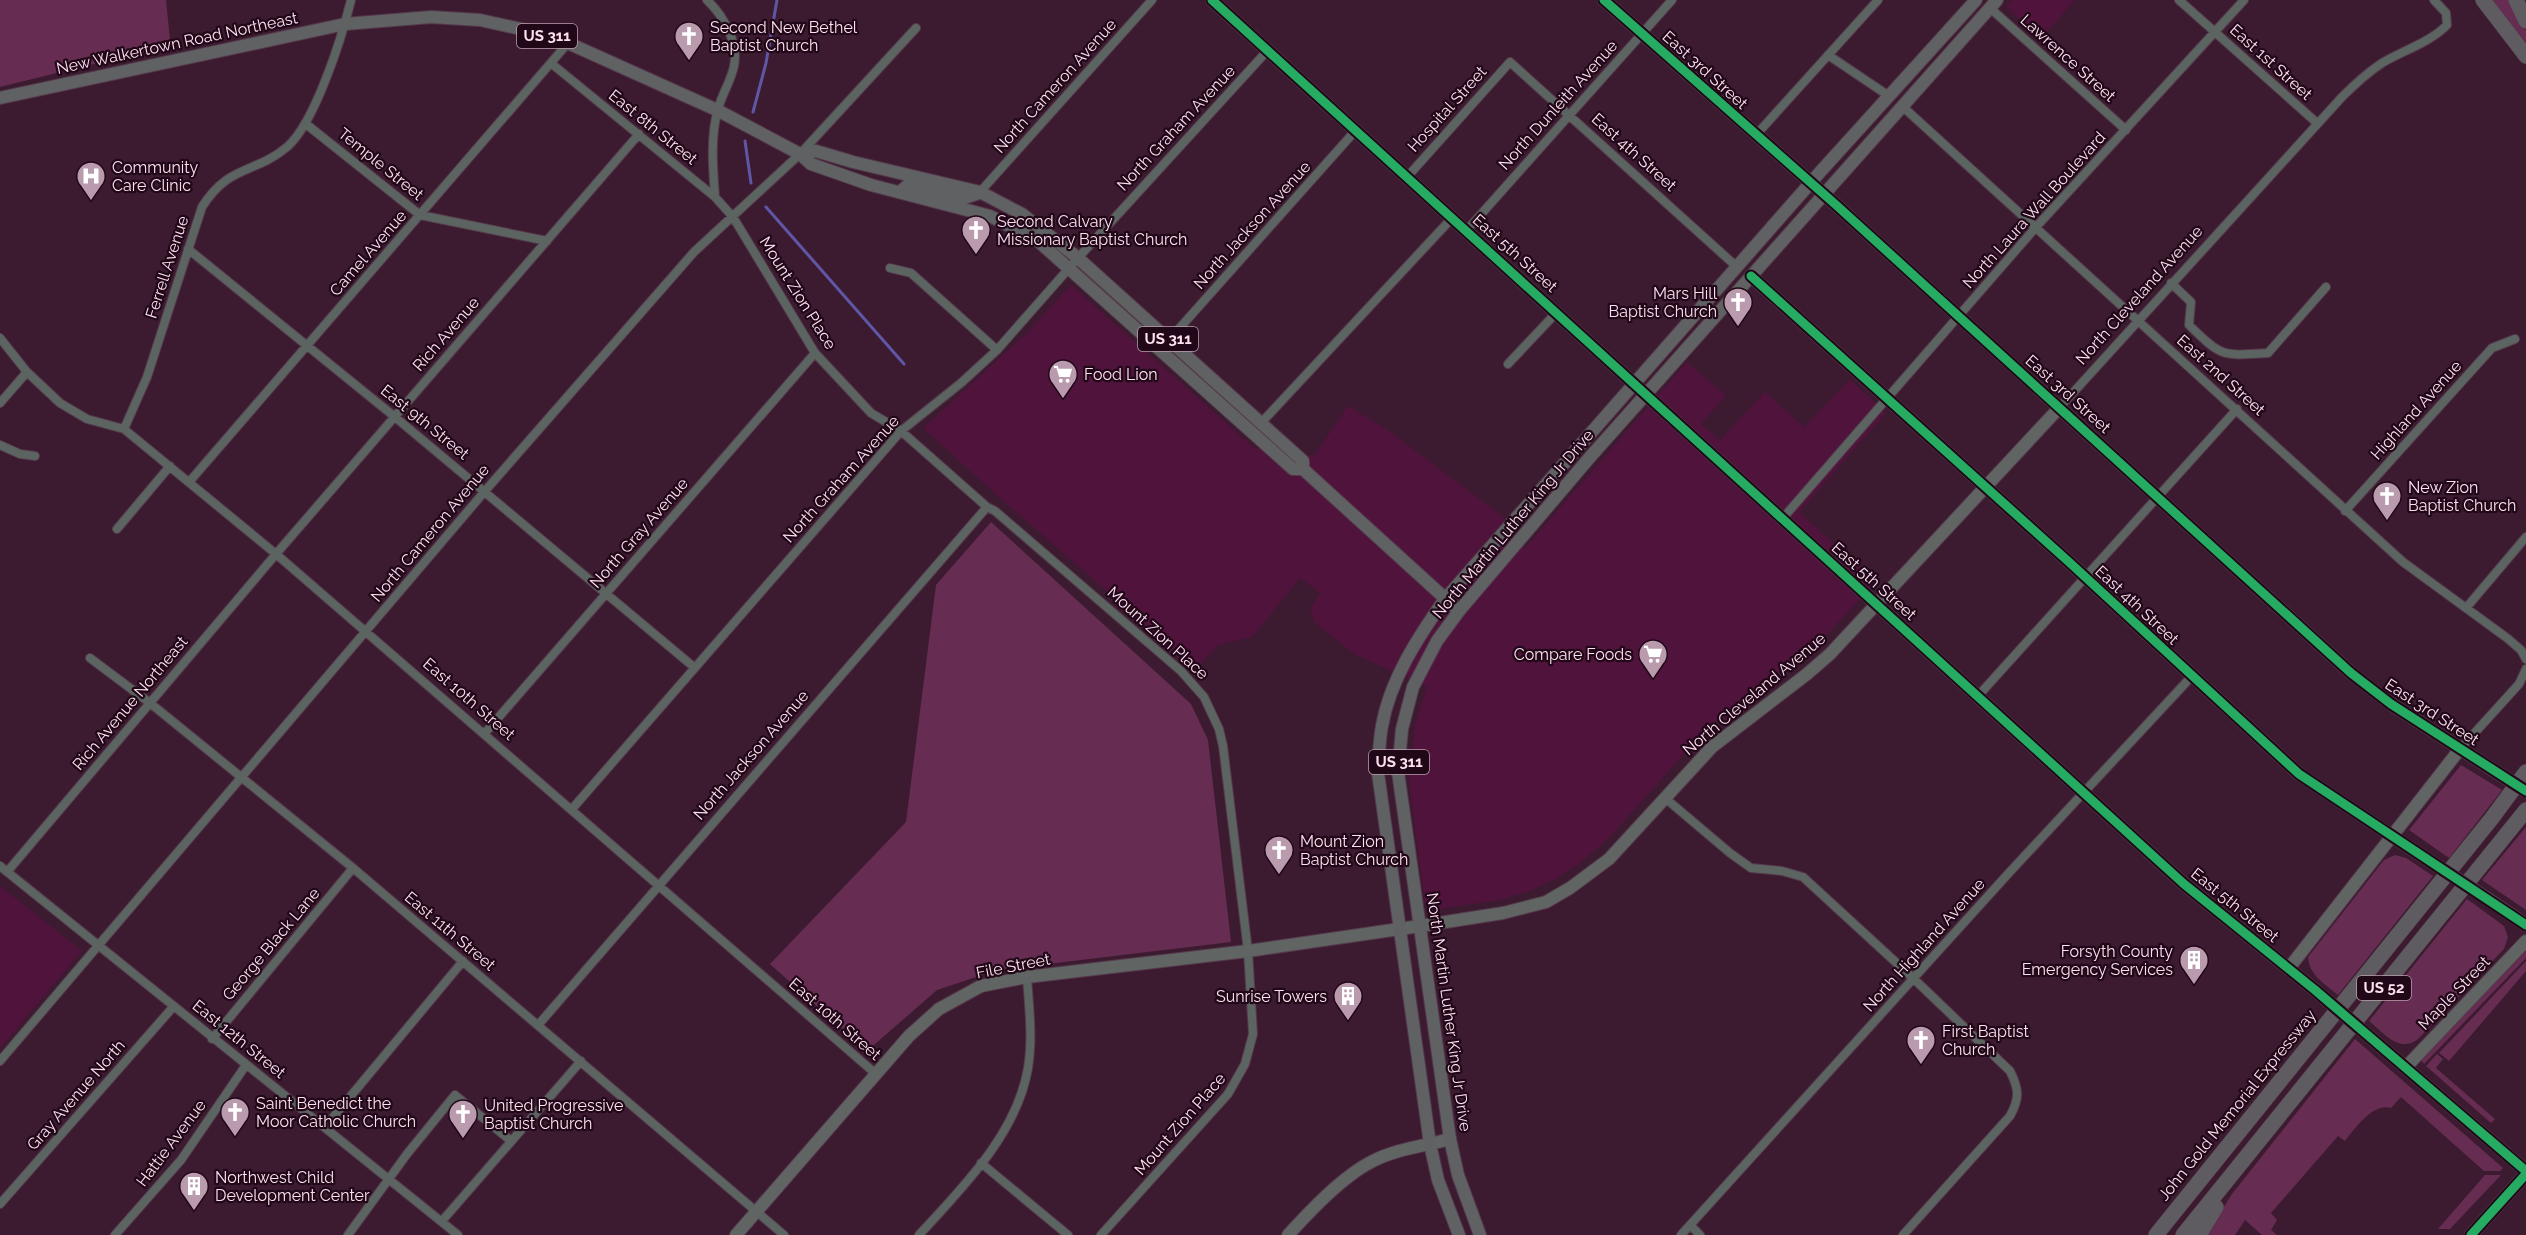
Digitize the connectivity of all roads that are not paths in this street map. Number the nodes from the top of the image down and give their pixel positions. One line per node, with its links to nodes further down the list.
1 (351, 0): 16 (street, Ferrell Avenue)
2 (707, 0): 29 (street)
3 (1152, 0): 41 (street, North Cameron Avenue)
4 (1212, 0): 21 (street, East 5th Street)
5 (1604, 0): 19 (street, East 3rd Street)
6 (1672, 0): 19 (street, North Dunleith Avenue)
7 (1878, 0): 22 (street)
8 (1976, 0): 26 (main road, North Martin Luther King Jr Drive)
9 (2179, 0): 18 (street, East 1st Street)
10 (2244, 0): 18 (street, North Laura Wall Boulevard)
11 (2434, 0): 31 (street, North Cleveland Avenue)
12 (2483, 0): 23 (highway)
13 (2516, 0): 15 (highway)
14 (1994, 4): 28 (main road, North Martin Luther King Jr Drive); 34 (street, Lawrence Street)
15 (2526, 21)
16 (345, 24): 20 (main road, New Walkertown Road Northeast / US 311); 27 (main road, New Walkertown Road Northeast / US 311); 32 (street, Ferrell Avenue)
17 (916, 28): 37 (street, North Cameron Avenue)
18 (2215, 32): 31 (street, East 1st Street); 34 (street, North Laura Wall Boulevard)
19 (1642, 34): 30 (street, North Dunleith Avenue); 36 (street, East 3rd Street)
20 (568, 43): 25 (street, Camel Avenue); 29 (main road, New Walkertown Road Northeast / US 311)
21 (1268, 50): 33 (street, East 5th Street); 51 (street, North Graham Avenue)
22 (1828, 55): 26 (street); 36 (street)
23 (2526, 56)
24 (1509, 62): 30 (street, East 4th Street); 38 (street, Hospital Street)
25 (552, 64): 35 (street, East 8th Street); 44 (street, Camel Avenue)
26 (1889, 96): 39 (main road, North Martin Luther King Jr Drive)
27 (0, 98)
28 (1902, 106): 42 (main road, North Martin Luther King Jr Drive); 47 (street, East 2nd Street)
29 (717, 110): 37 (main road, New Walkertown Road Northeast / US 311); 43 (street)
30 (1568, 116): 48 (street, North Dunleith Avenue); 52 (street, East 4th Street)
31 (2317, 123): 55 (street, North Cleveland Avenue)
32 (306, 124): 44 (street, Temple Street); 50 (street, Ferrell Avenue)
33 (1356, 130): 38 (street, East 5th Street); 62 (street, North Jackson Avenue)
34 (2126, 130): 47 (street, North Laura Wall Boulevard)
35 (639, 134): 43 (street, East 8th Street); 49 (street, Rich Avenue)
36 (1756, 135): 39 (street, East 3rd Street)
37 (801, 154): 40 (main road, New Walkertown Road Northeast / US 311); 41 (main road, New Walkertown Road Northeast / US 311); 45 (street, North Cameron Avenue)
38 (1408, 176): 46 (street, East 5th Street)
39 (1810, 184): 42 (street, East 3rd Street); 52 (main road, North Martin Luther King Jr Drive)
40 (900, 192): 41 (main road); 51 (main road, New Walkertown Road Northeast / US 311)
41 (980, 192): 51 (main road, New Walkertown Road Northeast / US 311)
42 (1823, 194): 54 (main road, North Martin Luther King Jr Drive); 58 (street, East 3rd Street)
43 (715, 197): 45 (street, East 8th Street)
44 (420, 215): 49 (street, Temple Street); 63 (street, Camel Avenue)
45 (733, 216): 65 (street, Mount Zion Place); 84 (street, North Cameron Avenue)
46 (1453, 217): 48 (street, East 5th Street); 75 (street)
47 (2036, 227): 58 (street, North Laura Wall Boulevard); 59 (street, East 2nd Street)
48 (1467, 230): 57 (street, East 5th Street)
49 (547, 241): 74 (street, Rich Avenue)
50 (188, 249): 63 (street, East 9th Street); 76 (street, Ferrell Avenue)
51 (1074, 263): 62 (main road, New Walkertown Road Northeast / US 311); 64 (street, North Graham Avenue); 81 (main road, New Walkertown Road Northeast / US 311)
52 (1737, 267): 68 (main road, North Martin Luther King Jr Drive)
53 (890, 268): 64 (street)
54 (1751, 276): 69 (main road, North Martin Luther King Jr Drive); 70 (street, East 4th Street)
55 (2171, 283): 56 (street); 59 (street, North Cleveland Avenue)
56 (2326, 287)
57 (1557, 312): 66 (street); 68 (street, East 5th Street)
58 (1959, 316): 70 (street, North Laura Wall Boulevard); 72 (street, East 3rd Street)
59 (2138, 321): 72 (street, North Cleveland Avenue); 73 (street, East 2nd Street)
60 (0, 338): 67 (street, East 10th Street)
61 (2515, 339): 87 (street, Highland Avenue)
62 (1169, 340): 75 (main road, New Walkertown Road Northeast / US 311)
63 (307, 346): 74 (street, East 9th Street); 82 (street, Camel Avenue)
64 (997, 350): 77 (street, North Graham Avenue)
65 (815, 353): 77 (street, Mount Zion Place); 93 (street, North Gray Avenue)
66 (1508, 364)
67 (27, 372): 71 (street); 76 (street, East 10th Street)
68 (1635, 382): 69 (street, East 5th Street); 94 (main road, North Martin Luther King Jr Drive)
69 (1645, 395): 88 (street, East 5th Street); 97 (main road, North Martin Luther King Jr Drive)
70 (1887, 400): 83 (street, East 4th Street); 88 (street, North Laura Wall Boulevard)
71 (0, 403)
72 (2060, 407): 83 (street, North Cleveland Avenue); 85 (street, East 3rd Street)
73 (2237, 409): 85 (street); 87 (street, East 2nd Street)
74 (395, 417): 84 (street, East 9th Street); 91 (street, Rich Avenue)
75 (1261, 423): 81 (main road, New Walkertown Road Northeast / US 311)
76 (124, 429): 80 (street, East 10th Street)
77 (901, 430): 86 (street, Mount Zion Place); 101 (street, North Graham Avenue)
78 (0, 445): 79 (street)
79 (35, 456)
80 (170, 466): 82 (street, East 10th Street); 89 (street)
81 (1303, 469): 94 (main road, New Walkertown Road Northeast / US 311)
82 (190, 481): 91 (street, East 10th Street)
83 (1986, 487): 92 (street, East 4th Street); 95 (street, North Cleveland Avenue)
84 (485, 491): 93 (street, East 9th Street); 98 (street, North Cameron Avenue)
85 (2158, 497): 92 (street); 107 (street, East 3rd Street)
86 (987, 507): 118 (street, North Jackson Avenue); 124 (street, Mount Zion Place)
87 (2345, 511): 96 (street, East 2nd Street)
88 (1783, 518): 95 (street, East 5th Street)
89 (117, 529)
90 (2526, 537): 96 (street)
91 (276, 554): 98 (street, East 10th Street); 105 (street, Rich Avenue Northeast)
92 (2086, 578): 103 (street, East 4th Street); 104 (street)
93 (605, 595): 101 (street, East 9th Street); 106 (street, North Gray Avenue)
94 (1445, 599): 97 (main road, New Walkertown Road Northeast / US 311); 121 (main road, North Martin Luther King Jr Drive / US 311)
95 (1878, 605): 104 (street, East 5th Street); 112 (street, North Cleveland Avenue)
96 (2466, 608): 100 (street, East 2nd Street)
97 (1459, 611): 120 (main road, North Martin Luther King Jr Drive / US 311)
98 (367, 631): 106 (street, East 10th Street); 109 (street, North Cameron Avenue)
99 (90, 658): 105 (street, East 11th Street)
100 (2526, 659)
101 (695, 668): 113 (street, North Graham Avenue)
102 (2526, 669): 107 (street)
103 (2192, 676): 111 (street, North Highland Avenue); 115 (street, East 4th Street)
104 (1978, 696): 111 (street, East 5th Street)
105 (150, 703): 109 (street, East 11th Street); 117 (street, Rich Avenue Northeast)
106 (485, 733): 113 (street, East 10th Street)
107 (2460, 748): 110 (street, East 3rd Street, bridge); 115 (street)
108 (2526, 772): 163 (highway, John Gold Memorial Expressway / US 52)
109 (242, 777): 116 (street, East 11th Street); 123 (street, North Cameron Avenue)
110 (2526, 791)
111 (2084, 792): 126 (street, East 5th Street); 128 (street, North Highland Avenue)
112 (1665, 798): 120 (street, North Cleveland Avenue); 128 (street)
113 (572, 809): 118 (street, East 10th Street)
114 (2526, 810): 142 (highway, US 52)
115 (2392, 836): 119 (street, East 4th Street, bridge); 126 (street)
116 (353, 868): 125 (street, East 11th Street); 131 (street, George Black Lane)
117 (4, 869): 123 (street, East 12th Street)
118 (658, 885): 130 (street, North Jackson Avenue); 136 (street, East 10th Street)
119 (2526, 925)
120 (1420, 926): 121 (street, North Cleveland Avenue); 138 (main road, North Martin Luther King Jr Drive / US 311)
121 (1399, 929): 124 (street, File Street); 140 (main road, North Martin Luther King Jr Drive / US 311)
122 (2526, 941): 135 (street, Maple Street)
123 (97, 945): 129 (street, East 12th Street); 132 (street, North Cameron Avenue)
124 (1248, 951): 127 (street, File Street); 156 (street, Mount Zion Place)
125 (463, 961): 130 (street, East 11th Street); 137 (street)
126 (2289, 968): 135 (street, East 5th Street, bridge)
127 (1027, 977): 136 (street, File Street); 141 (street)
128 (1914, 979): 148 (street, North Highland Avenue); 162 (street)
129 (174, 1006): 131 (street, East 12th Street); 145 (street, Gray Avenue North)
130 (539, 1024): 133 (street, East 11th Street)
131 (212, 1039): 134 (street, East 12th Street)
132 (0, 1061)
133 (581, 1061): 139 (street); 146 (street, East 11th Street)
134 (246, 1065): 137 (street, East 12th Street); 149 (street, Hattie Avenue)
135 (2406, 1067): 143 (street, East 5th Street)
136 (876, 1074): 146 (street, File Street)
137 (325, 1127): 144 (street, East 12th Street)
138 (1450, 1139): 140 (street); 159 (main road, North Martin Luther King Jr Drive / US 311)
139 (511, 1141): 144 (street); 147 (street)
140 (1430, 1144): 157 (street); 158 (main road, North Martin Luther King Jr Drive / US 311)
141 (981, 1163): 154 (street); 155 (street)
142 (2241, 1166): 164 (highway, US 52); 165 (highway)
143 (2526, 1173): 166 (main road)
144 (389, 1179): 147 (street, East 12th Street); 150 (street)
145 (0, 1204)
146 (756, 1210): 152 (street, File Street); 153 (street, East 11th Street)
147 (442, 1221): 151 (street, East 12th Street)
148 (1690, 1225): 160 (street, North Highland Avenue); 161 (street)
149 (115, 1235)
150 (348, 1235)
151 (458, 1235)
152 (736, 1235)
153 (784, 1235)
154 (919, 1235)
155 (1068, 1235)
156 (1101, 1235)
157 (1288, 1235)
158 (1459, 1235)
159 (1480, 1235)
160 (1681, 1235)
161 (1700, 1235)
162 (1903, 1235)
163 (2156, 1235)
164 (2183, 1235)
165 (2199, 1235)
166 (2471, 1235)

